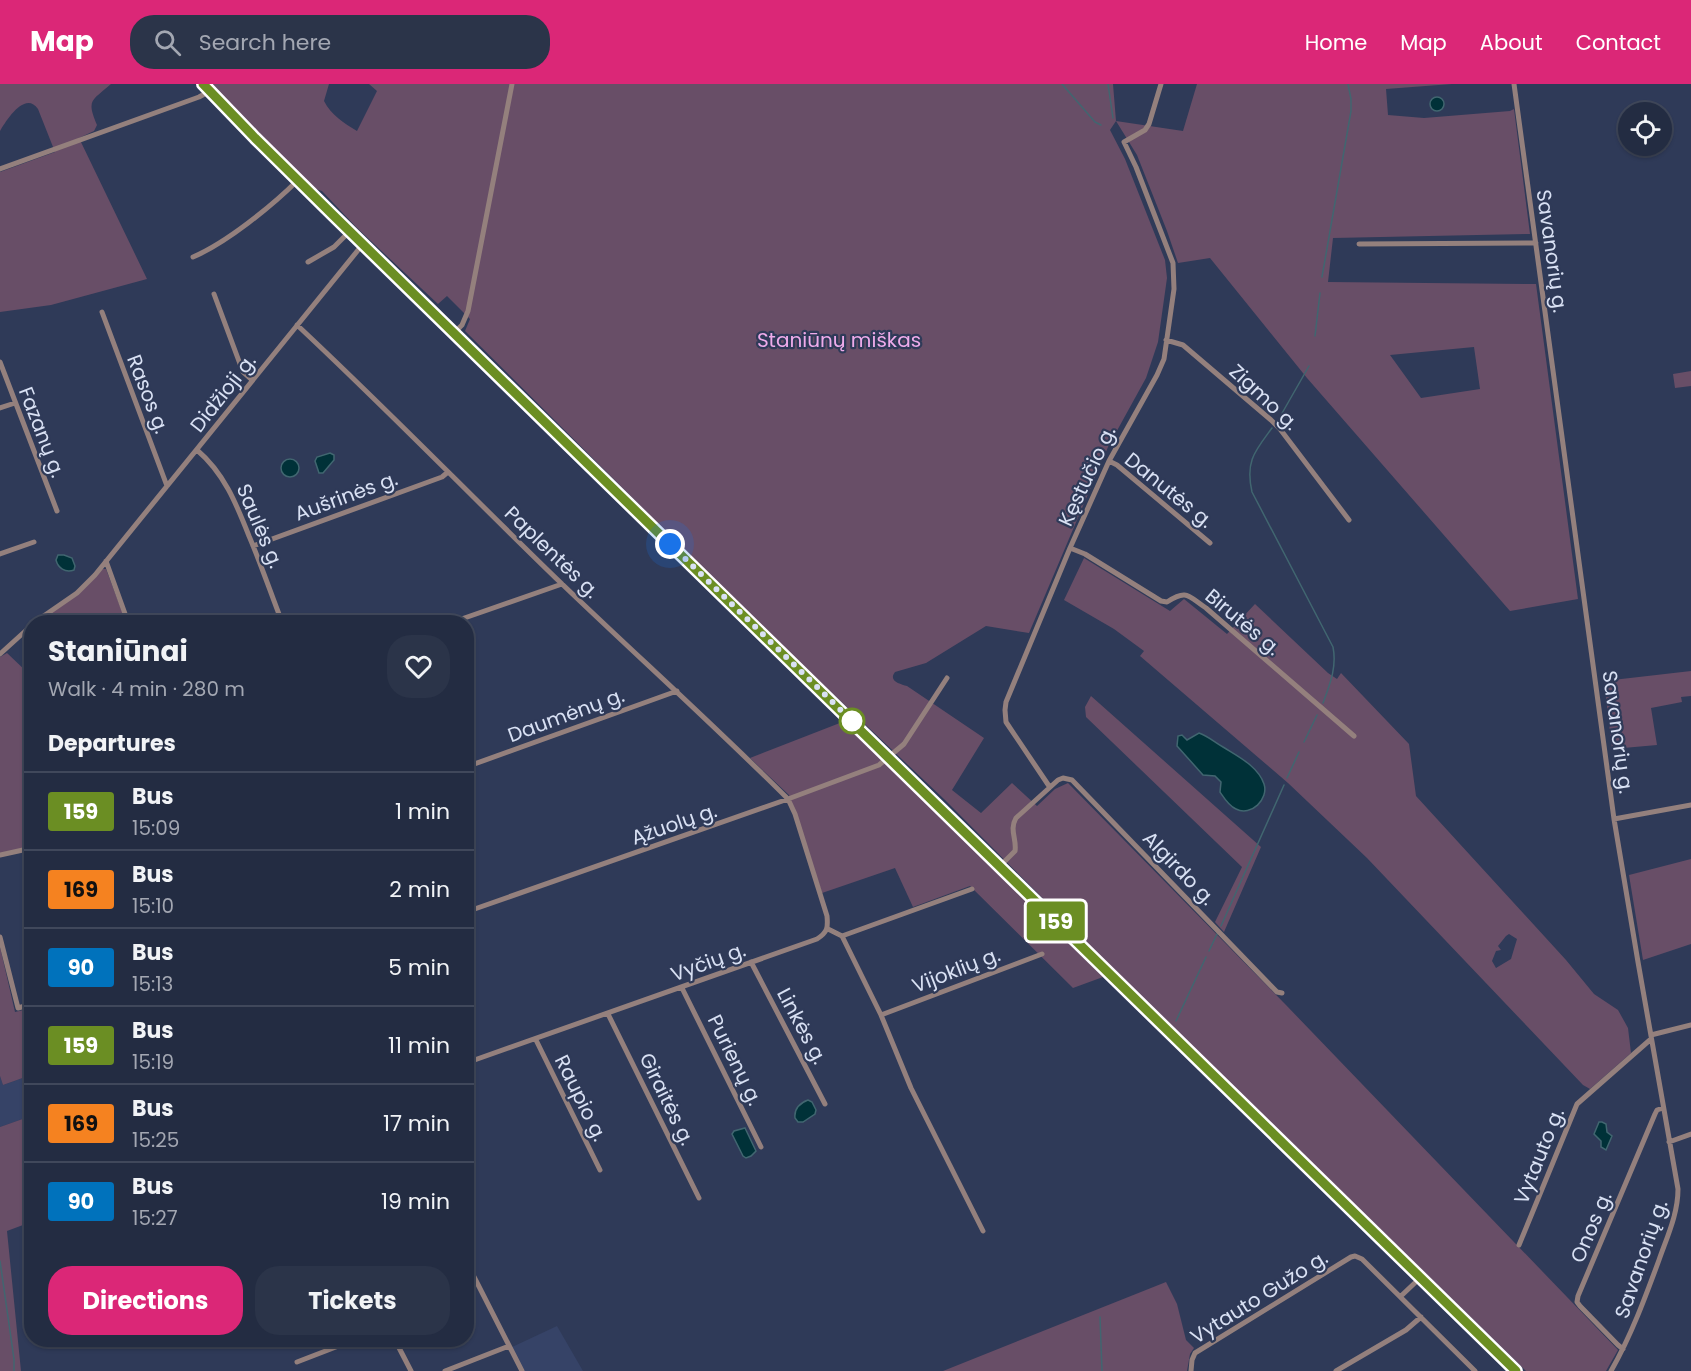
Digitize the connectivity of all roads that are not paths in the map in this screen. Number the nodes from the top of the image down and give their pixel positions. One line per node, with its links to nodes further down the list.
1 (203, 84): 5 (main road)
2 (512, 84): 17 (street)
3 (1161, 84): 18 (street, Kęstučio g.)
4 (1514, 84): 9 (street, Savanorių g.)
5 (210, 92): 6 (street); 7 (main road)
6 (0, 170)
7 (298, 180): 8 (main road); 12 (street)
8 (350, 231): 10 (main road); 13 (street)
9 (1536, 243): 11 (street); 50 (street, Savanorių g.)
10 (363, 244): 16 (street, Didžioji g.); 17 (main road)
11 (1359, 244)
12 (193, 257)
13 (308, 262)
14 (214, 294): 20 (street)
15 (102, 312): 26 (street, Rasos g.)
16 (297, 325): 20 (street, Didžioji g.); 25 (street, Paplentės g.)
17 (454, 333): 45 (main road)
18 (1166, 340): 24 (street, Kęstučio g.); 28 (street, Zigmo g.)
19 (0, 362): 21 (street, Fazanų g.)
20 (252, 380): 23 (street, Didžioji g.)
21 (15, 403): 22 (street); 27 (street, Fazanų g.)
22 (0, 408)
23 (197, 450): 26 (street, Didžioji g.); 31 (street, Saulės g.)
24 (1109, 461): 30 (street, Danutės g.); 32 (street, Kęstučio g.)
25 (448, 472): 31 (street, Aušrinės g.); 35 (street, Paplentės g.)
26 (167, 486): 34 (street, Didžioji g.)
27 (57, 512)
28 (1349, 520)
29 (34, 542): 33 (street)
30 (1210, 543)
31 (253, 546): 38 (street, Saulės g.)
32 (1070, 548): 44 (street, Birutės g.); 47 (street, Kęstučio g.)
33 (0, 554)
34 (106, 561): 36 (street, Didžioji g.); 37 (street)
35 (562, 584): 39 (street); 43 (street, Paplentės g.)
36 (46, 615)
37 (125, 615)
38 (279, 615)
39 (473, 615)
40 (24, 632): 41 (street, Didžioji g.)
41 (0, 654)
42 (947, 678): 45 (street, Ąžuolų g.)
43 (677, 691): 46 (street, Daumėnų g.); 48 (street, Paplentės g.)
44 (1354, 736)
45 (889, 758): 48 (street, Ąžuolų g.); 53 (main road)
46 (474, 764)
47 (1049, 786): 53 (street); 62 (street, Algirdo g.)
48 (788, 800): 55 (street, Ąžuolų g.); 56 (street)
49 (1691, 805): 50 (street)
50 (1614, 819): 67 (street, Savanorių g.)
51 (24, 850): 52 (street)
52 (0, 855)
53 (1000, 866): 80 (main road)
54 (972, 889): 57 (street)
55 (474, 909)
56 (828, 929): 57 (street); 60 (street, Vyčių g.)
57 (842, 936): 65 (street)
58 (0, 937): 63 (street)
59 (1042, 954): 65 (street, Vijoklių g.)
60 (751, 962): 61 (street, Vyčių g.); 70 (street, Linkės g.)
61 (682, 988): 64 (street, Vyčių g.); 74 (street, Purienų g.)
62 (1282, 993)
63 (24, 1006)
64 (608, 1014): 68 (street, Vyčių g.); 76 (street, Giraitės g.)
65 (881, 1015): 77 (street)
66 (1691, 1025): 67 (street)
67 (1651, 1037): 71 (street, Savanorių g.); 78 (street, Vytauto g.)
68 (536, 1040): 69 (street, Vyčių g.); 75 (street, Raupio g.)
69 (474, 1060)
70 (825, 1104)
71 (1663, 1108): 73 (street, Savanorių g.); 86 (street, Onos g.)
72 (1691, 1134): 73 (street)
73 (1669, 1142): 86 (street, Savanorių g.)
74 (761, 1147)
75 (600, 1170)
76 (699, 1198)
77 (983, 1231)
78 (1519, 1245)
79 (474, 1278): 83 (street)
80 (1420, 1278): 81 (street); 94 (main road)
81 (1401, 1296): 82 (street); 91 (street, Vytauto Gužo g.)
82 (1420, 1317): 92 (street); 93 (street)
83 (509, 1346): 89 (street); 90 (street)
84 (336, 1347): 87 (street)
85 (399, 1347): 88 (street)
86 (1623, 1348): 95 (street, Savanorių g.)
87 (297, 1362)
88 (411, 1371)
89 (445, 1371)
90 (522, 1371)
91 (1191, 1371)
92 (1336, 1371)
93 (1474, 1371)
94 (1516, 1371)
95 (1611, 1371)

